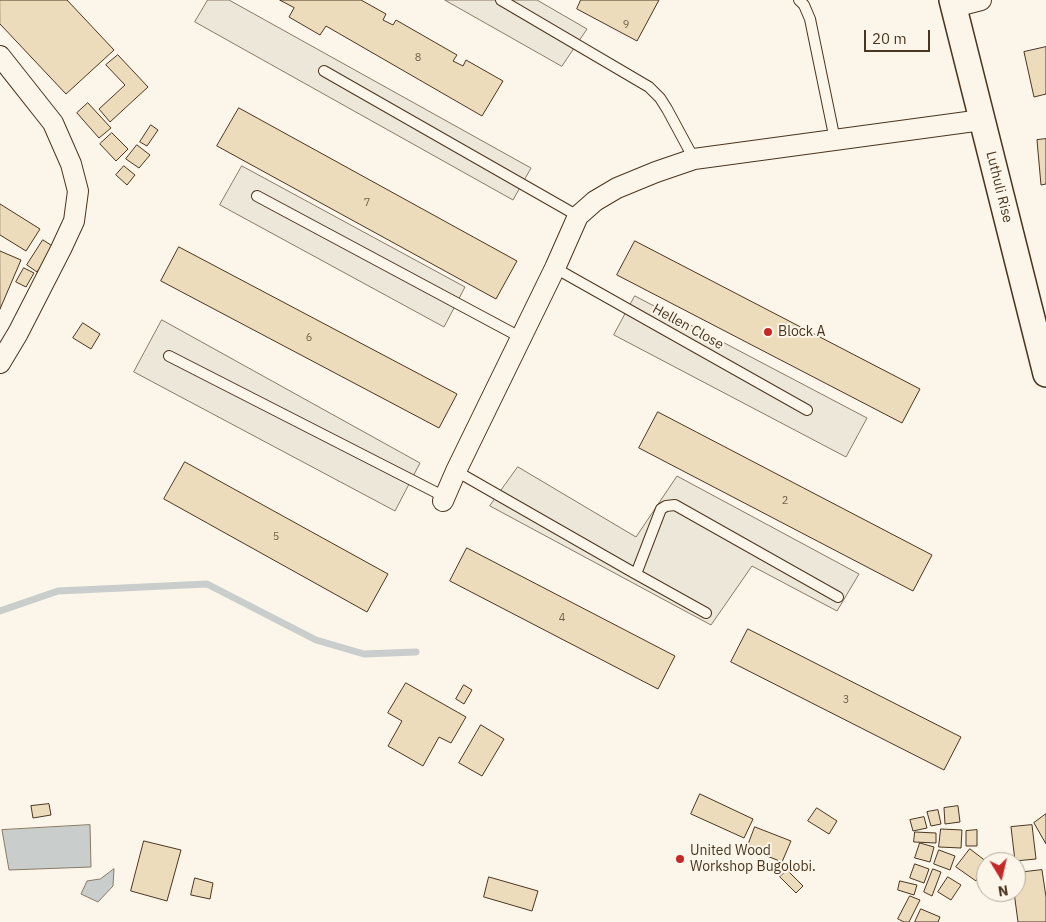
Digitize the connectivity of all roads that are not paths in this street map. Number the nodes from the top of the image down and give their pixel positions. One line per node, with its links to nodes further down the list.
1 (501, 0): 9 (lane)
2 (799, 0): 8 (lane)
3 (981, 0): 4 (street)
4 (953, 4): 7 (street, Luthuli Rise)
5 (0, 56): 15 (street)
6 (324, 71): 11 (lane)
7 (982, 120): 8 (street); 16 (street, Luthuli Rise)
8 (835, 140): 9 (street)
9 (694, 159): 11 (street)
10 (256, 196): 13 (lane)
11 (578, 216): 12 (street)
12 (555, 268): 13 (street); 17 (lane, Hellen Close)
13 (520, 336): 18 (street)
14 (169, 356): 19 (lane)
15 (0, 363)
16 (1046, 374)
17 (807, 410)
18 (456, 471): 19 (street); 20 (lane)
19 (444, 499)
20 (636, 574): 21 (lane); 22 (lane)
21 (838, 598)
22 (706, 613)

